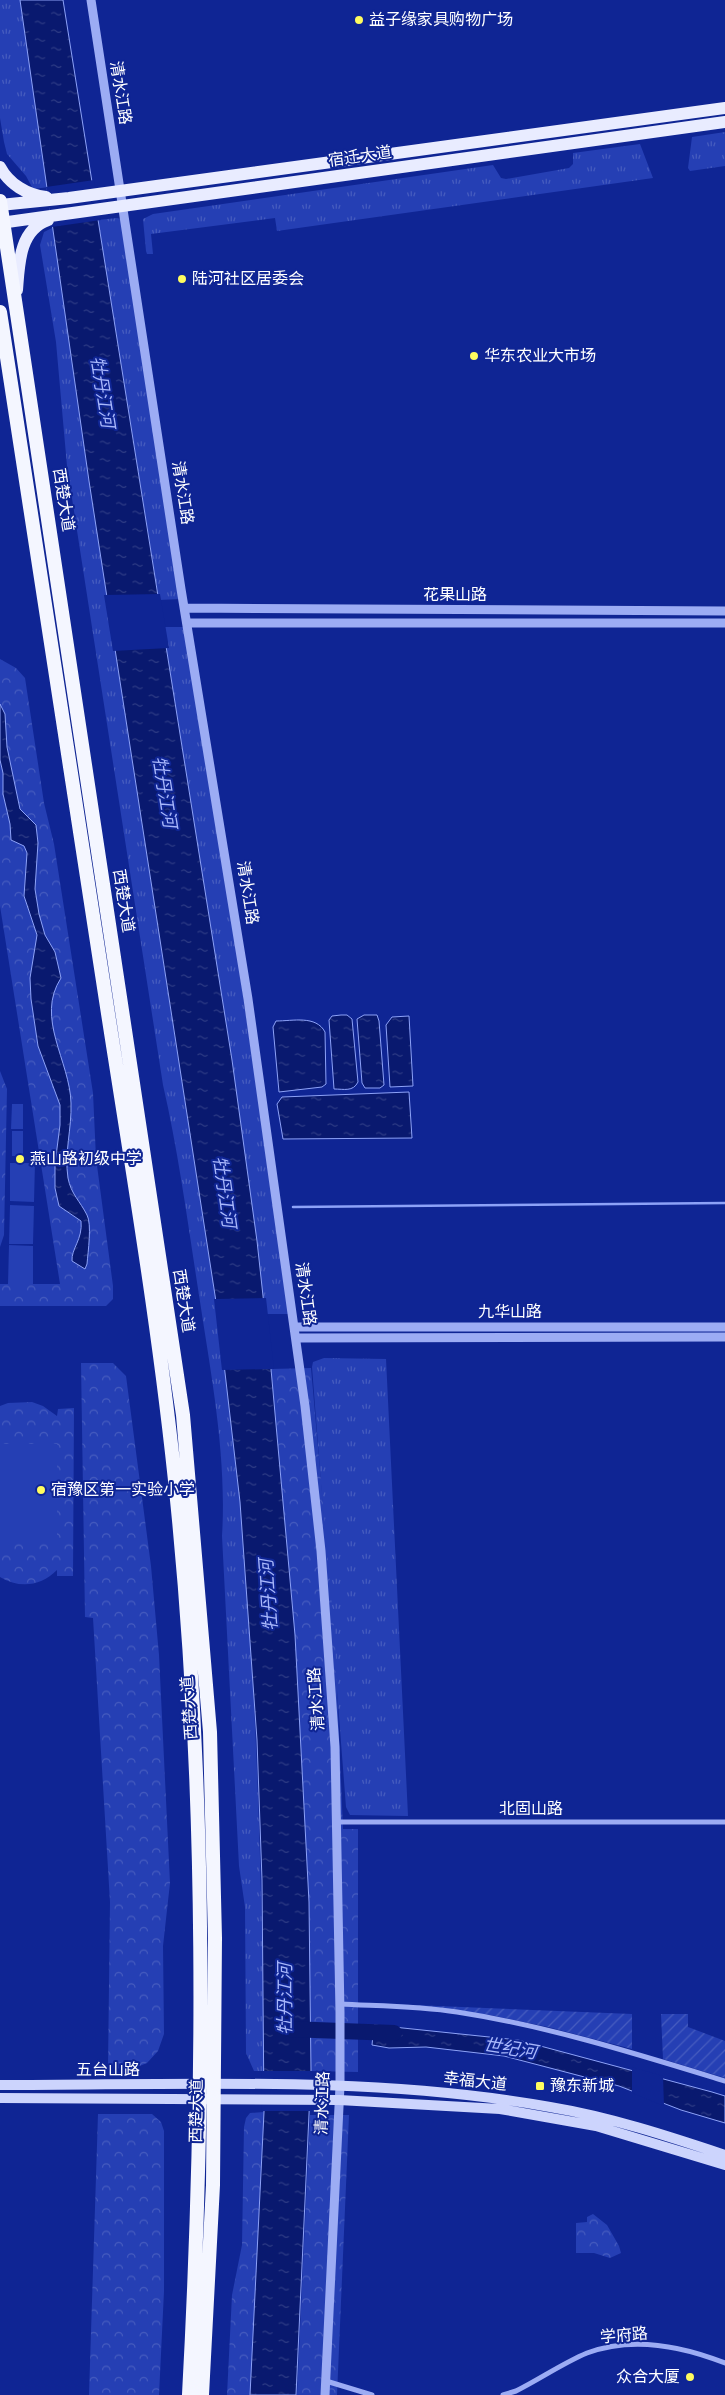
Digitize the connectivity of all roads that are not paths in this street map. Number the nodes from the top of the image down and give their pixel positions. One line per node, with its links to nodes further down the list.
1 (91, 0): 5 (street, 清水江路)
2 (725, 108): 5 (main road, 宿迁大道)
3 (725, 122): 8 (main road, 宿迁大道)
4 (0, 167): 6 (main road)
5 (117, 192): 6 (main road, 宿迁大道); 8 (street, 清水江路)
6 (68, 198): 7 (main road, 宿迁大道)
7 (0, 204): 10 (highway, 西楚大道)
8 (119, 207): 9 (main road, 宿迁大道); 13 (street, 清水江路)
9 (57, 216): 10 (main road, 宿迁大道); 11 (main road)
10 (2, 222): 11 (highway, 西楚大道)
11 (15, 303): 28 (highway, 西楚大道)
12 (0, 312): 27 (highway, 西楚大道)
13 (185, 608): 14 (street, 花果山路); 15 (street, 清水江路)
14 (725, 610)
15 (187, 623): 16 (street, 花果山路); 17 (street, 清水江路)
16 (725, 623)
17 (294, 1327): 18 (street, 九华山路); 19 (street, 清水江路)
18 (725, 1327)
19 (296, 1338): 20 (street, 九华山路); 21 (street, 清水江路)
20 (725, 1338)
21 (336, 1822): 22 (street, 北固山路); 23 (street, 清水江路)
22 (725, 1822)
23 (340, 2008): 24 (street); 26 (street, 清水江路)
24 (725, 2081)
25 (0, 2085): 27 (main road, 五台山路)
26 (340, 2086): 28 (main road, 幸福大道); 30 (street, 清水江路); 31 (main road, 幸福大道)
27 (198, 2092): 28 (main road, 五台山路); 29 (main road, 五台山路); 35 (highway, 西楚大道)
28 (216, 2092): 30 (main road, 幸福大道); 36 (highway, 西楚大道)
29 (0, 2098)
30 (339, 2100): 32 (main road, 幸福大道); 34 (street, 清水江路)
31 (725, 2155)
32 (725, 2165)
33 (725, 2363): 39 (street, 学府路)
34 (326, 2381): 37 (street, 清水江路); 38 (street)
35 (189, 2395)
36 (202, 2395)
37 (326, 2395)
38 (372, 2395)
39 (504, 2395)

